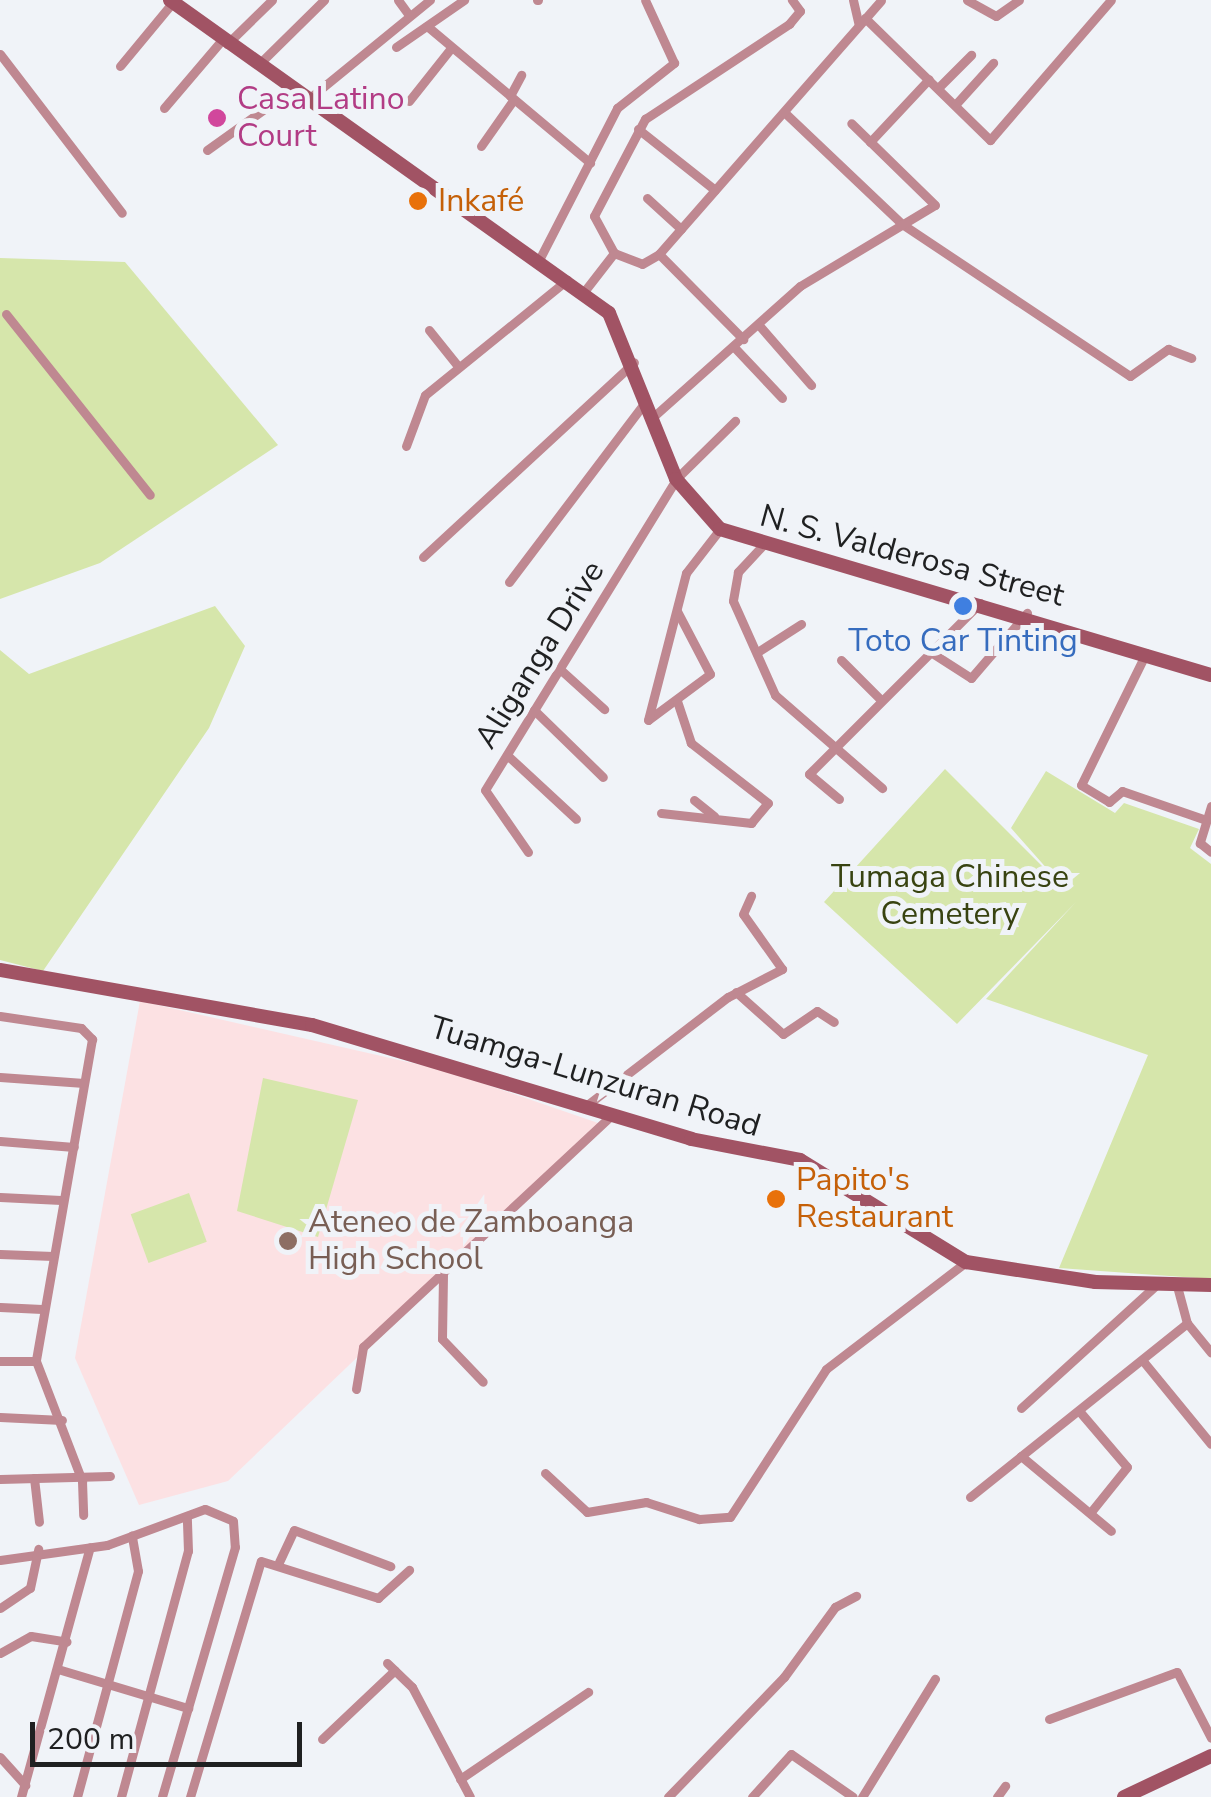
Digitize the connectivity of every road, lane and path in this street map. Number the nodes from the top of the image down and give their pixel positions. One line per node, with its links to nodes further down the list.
1 (272, 0): 17 (street)
2 (324, 0): 24 (street)
3 (398, 0): 14 (street)
4 (430, 0): 14 (street)
5 (464, 0): 16 (street)
6 (646, 0): 39 (street)
7 (792, 0): 35 (street)
8 (853, 0): 15 (street)
9 (881, 0): 15 (street)
10 (968, 0): 11 (street)
11 (1019, 0)
12 (1110, 0): 31 (street)
13 (172, 1): 17 (street, N. S. Valderosa Street); 23 (street)
14 (409, 15): 30 (street)
15 (862, 21): 26 (street); 33 (street)
16 (427, 26): 18 (street); 19 (street)
17 (224, 43): 24 (street, N. S. Valderosa Street); 32 (street)
18 (396, 46)
19 (451, 48): 28 (street); 29 (street)
20 (0, 54): 42 (street)
21 (971, 55): 26 (street)
22 (993, 63): 31 (street)
23 (120, 66)
24 (256, 67): 27 (street, N. S. Valderosa Street)
25 (521, 75): 28 (street)
26 (933, 84): 31 (street); 36 (street)
27 (288, 92): 30 (street, N. S. Valderosa Street); 38 (street)
28 (512, 97): 37 (street); 39 (street)
29 (409, 101)
30 (304, 103): 47 (street, N. S. Valderosa Street)
31 (955, 105)
32 (164, 108)
33 (784, 112): 40 (street); 43 (street)
34 (850, 123): 36 (street)
35 (638, 130): 40 (street); 45 (street)
36 (870, 142): 43 (street)
37 (480, 146)
38 (208, 150)
39 (590, 163): 47 (street)
40 (715, 190): 44 (street)
41 (647, 198): 44 (street)
42 (122, 213)
43 (902, 224): 51 (street); 55 (street)
44 (681, 229): 46 (street)
45 (614, 252): 46 (street); 49 (street)
46 (660, 254): 53 (street)
47 (540, 258): 48 (street, N. S. Valderosa Street)
48 (567, 280): 49 (street, N. S. Valderosa Street); 57 (street)
49 (583, 293): 56 (street, N. S. Valderosa Street)
50 (6, 314): 65 (street)
51 (758, 324): 53 (street); 58 (street)
52 (429, 330): 57 (street)
53 (743, 338): 54 (street)
54 (734, 346): 59 (street); 61 (street)
55 (1191, 358)
56 (634, 361): 60 (street, N. S. Valderosa Street); 68 (street)
57 (457, 366): 63 (street)
58 (811, 385)
59 (782, 398)
60 (647, 400): 61 (street, N. S. Valderosa Street); 69 (street)
61 (653, 417): 64 (street, N. S. Valderosa Street)
62 (735, 421): 64 (street, Aliganga Drive)
63 (406, 446)
64 (676, 479): 66 (street, N. S. Valderosa Street); 78 (street, Aliganga Drive)
65 (150, 496)
66 (720, 529): 67 (street, N. S. Valderosa Street); 71 (street)
67 (762, 545): 70 (street, N. S. Valderosa Street); 74 (street)
68 (423, 557)
69 (509, 582)
70 (982, 601): 72 (street, N. S. Valderosa Street); 76 (street)
71 (677, 611): 81 (street); 81 (street)
72 (1027, 613): 75 (street, N. S. Valderosa Street); 76 (street)
73 (801, 624): 74 (street)
74 (759, 651): 84 (street)
75 (1147, 651): 79 (street, N. S. Valderosa Street); 94 (street)
76 (929, 652): 80 (street)
77 (841, 660): 80 (street)
78 (562, 671): 82 (street); 83 (street, Aliganga Drive)
79 (1211, 675)
80 (880, 699): 84 (street)
81 (677, 701): 92 (street)
82 (604, 709)
83 (534, 710): 85 (street, Aliganga Drive); 86 (street)
84 (832, 748): 87 (street); 88 (street)
85 (507, 755): 93 (street); 95 (street, Aliganga Drive)
86 (603, 777)
87 (882, 788)
88 (839, 799)
89 (694, 800): 92 (street)
90 (1211, 806): 94 (street)
91 (661, 812): 92 (street)
92 (716, 818)
93 (576, 820)
94 (1206, 820): 96 (street)
95 (528, 852)
96 (1211, 852)
97 (751, 896): 99 (street)
98 (0, 970): 104 (street, Tuamga-Lunzuran Road)
99 (736, 992): 101 (street); 104 (street)
100 (0, 1016): 103 (street)
101 (834, 1022)
102 (0, 1077): 103 (street)
103 (84, 1082): 107 (street)
104 (587, 1105): 105 (street, Tuamga-Lunzuran Road)
105 (613, 1114): 112 (street, Tuamga-Lunzuran Road); 113 (street)
106 (0, 1141): 107 (street)
107 (74, 1147): 109 (street)
108 (0, 1197): 109 (street)
109 (61, 1200): 111 (street)
110 (0, 1254): 111 (street)
111 (52, 1256): 118 (street)
112 (966, 1262): 114 (street, Tuamga-Lunzuran Road); 132 (street)
113 (442, 1276): 124 (street); 125 (street)
114 (1156, 1285): 116 (street, Tuamga-Lunzuran Road); 126 (street)
115 (1211, 1285): 116 (street, Tuamga-Lunzuran Road)
116 (1177, 1286): 119 (street)
117 (0, 1307): 118 (street)
118 (42, 1309): 123 (street)
119 (1186, 1323): 120 (street); 122 (street)
120 (1211, 1354)
121 (0, 1360): 123 (street)
122 (1143, 1360): 127 (street); 130 (street)
123 (36, 1361): 129 (street)
124 (483, 1382)
125 (356, 1388)
126 (1021, 1408)
127 (1080, 1412): 131 (street); 138 (street)
128 (0, 1417): 129 (street)
129 (62, 1420): 136 (street)
130 (1211, 1444)
131 (1020, 1456): 137 (street); 138 (street)
132 (546, 1473)
133 (110, 1476): 136 (street)
134 (34, 1478): 135 (street); 136 (street); 141 (street)
135 (0, 1479)
136 (82, 1481): 139 (street)
137 (970, 1497)
138 (1090, 1513): 142 (street)
139 (83, 1515)
140 (187, 1516): 143 (street); 158 (street); 159 (street)
141 (39, 1522)
142 (1111, 1531)
143 (132, 1536): 144 (street); 156 (street)
144 (90, 1547): 145 (street); 152 (street)
145 (38, 1549): 146 (street); 151 (street)
146 (0, 1560)
147 (279, 1562): 148 (street); 149 (street); 172 (street)
148 (390, 1566)
149 (409, 1570)
150 (856, 1596): 174 (street)
151 (0, 1608)
152 (67, 1642): 153 (street); 154 (street)
153 (0, 1654)
154 (60, 1670): 156 (street); 166 (street)
155 (935, 1678): 177 (street)
156 (110, 1684): 158 (street); 169 (street)
157 (588, 1692): 165 (street)
158 (149, 1695): 159 (street); 170 (street)
159 (188, 1708): 171 (street)
160 (1049, 1719): 161 (street)
161 (1211, 1738)
162 (322, 1739): 165 (street)
163 (1211, 1756): 179 (street)
164 (0, 1757): 166 (street)
165 (460, 1779): 173 (street)
166 (25, 1785): 168 (street)
167 (1005, 1786): 178 (street)
168 (21, 1797)
169 (77, 1797)
170 (121, 1797)
171 (162, 1797)
172 (190, 1797)
173 (470, 1797)
174 (668, 1797)
175 (752, 1797): 176 (street)
176 (853, 1797)
177 (862, 1797)
178 (997, 1797)
179 (1124, 1797)

